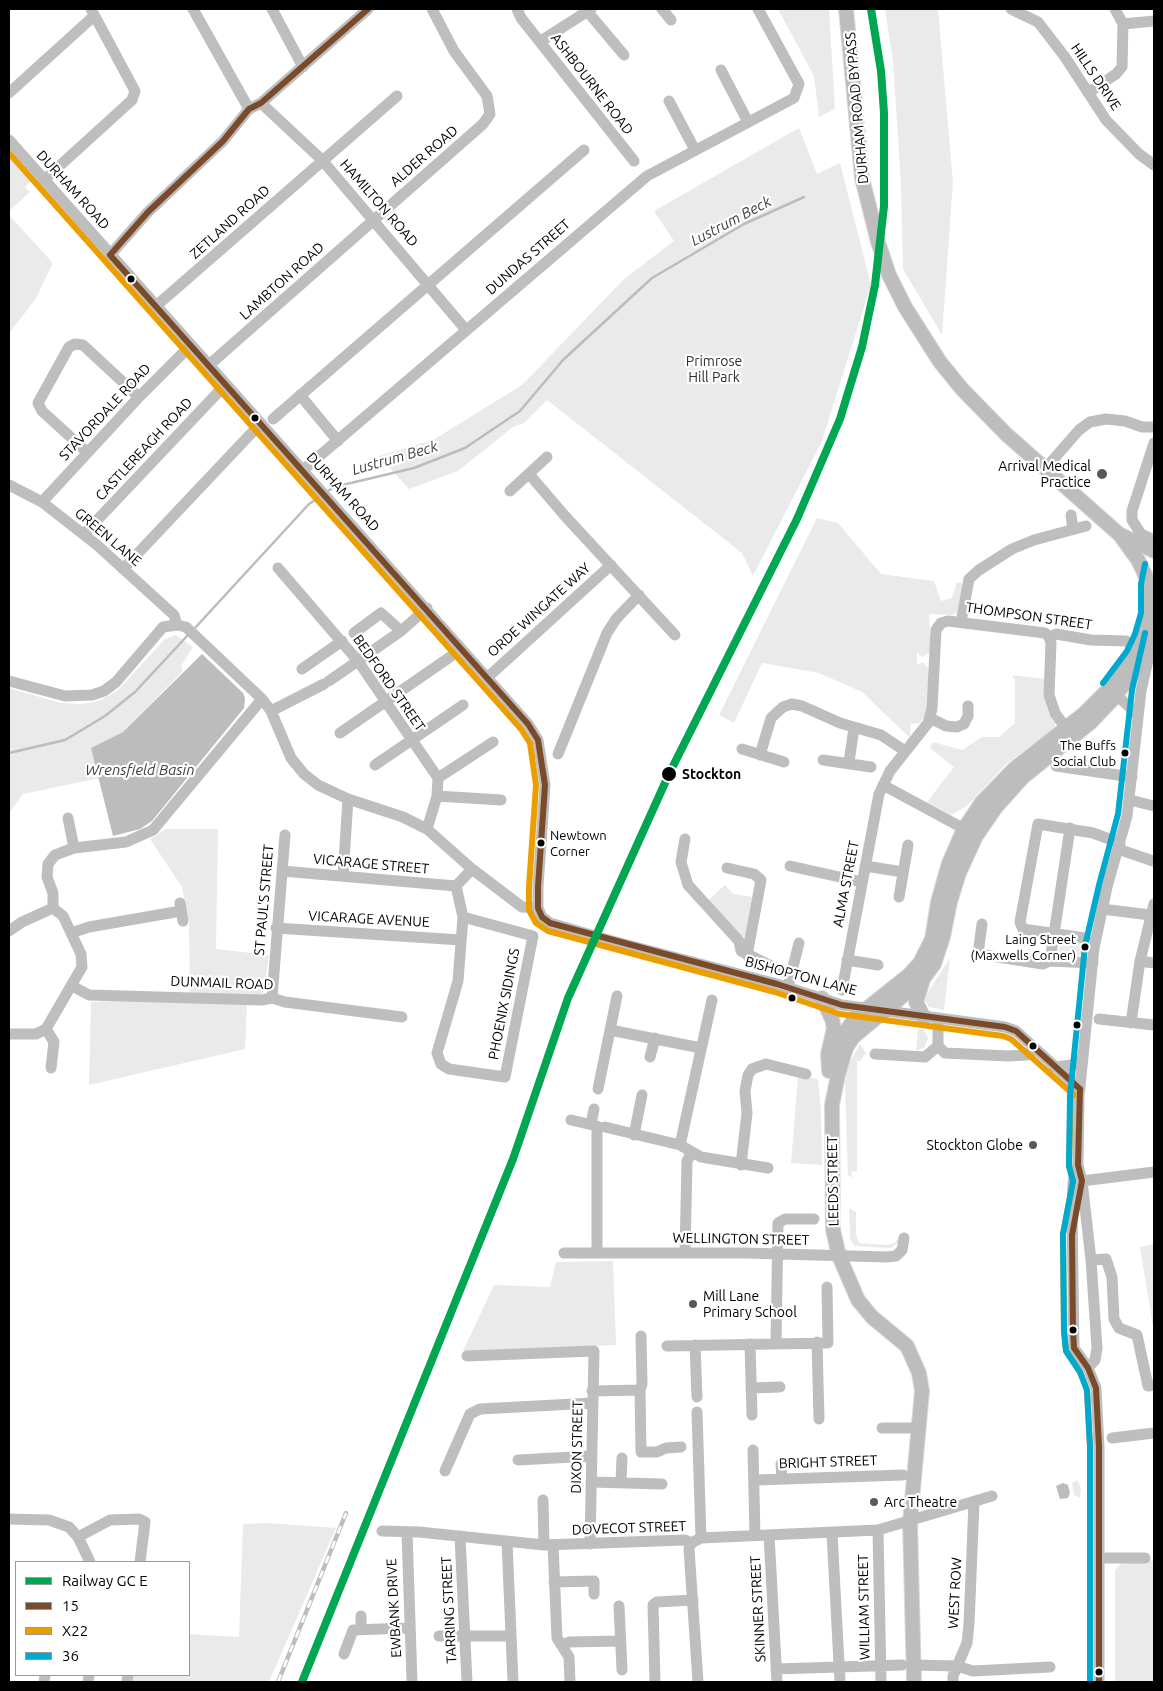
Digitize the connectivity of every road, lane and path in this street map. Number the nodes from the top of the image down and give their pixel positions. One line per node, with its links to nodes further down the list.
1 (193, 9): 26 (street)
2 (272, 9): 19 (street)
3 (368, 9): 13 (street)
4 (432, 9): 35 (street, ALDER ROAD)
5 (517, 9): 17 (street, ASHBOURNE ROAD)
6 (662, 9): 14 (street)
7 (758, 9): 27 (street, DUNDAS STREET)
8 (846, 9): 52 (main road, DURHAM ROAD BYPASS)
9 (1011, 9): 22 (street, HILLS DRIVE)
10 (1115, 9): 16 (street)
11 (589, 10): 17 (street); 18 (street)
12 (92, 12): 21 (street); 34 (street)
13 (356, 14): 19 (street)
14 (671, 20)
15 (1154, 21): 16 (street)
16 (1123, 24): 22 (street)
17 (541, 41): 31 (street, ASHBOURNE ROAD)
18 (624, 55)
19 (303, 67): 25 (street)
20 (721, 70): 27 (street)
21 (9, 93)
22 (1088, 93): 33 (street, HILLS DRIVE)
23 (397, 96): 32 (street, ZETLAND ROAD)
24 (669, 101): 30 (street)
25 (261, 103): 26 (street); 32 (street, HAMILTON ROAD)
26 (249, 109): 36 (street)
27 (748, 122): 30 (street, DUNDAS STREET)
28 (9, 140): 34 (street, DURHAM ROAD)
29 (584, 150): 37 (street)
30 (695, 150): 39 (street, DUNDAS STREET)
31 (626, 158)
32 (322, 160): 35 (street, HAMILTON ROAD); 38 (street, ZETLAND ROAD)
33 (1154, 164)
34 (44, 180): 36 (street, DURHAM ROAD)
35 (375, 220): 37 (street, HAMILTON ROAD); 41 (street, LAMBTON ROAD)
36 (110, 255): 38 (street, DURHAM ROAD)
37 (428, 285): 39 (street, HAMILTON ROAD); 43 (street)
38 (156, 306): 40 (street, DURHAM ROAD)
39 (466, 330): 48 (street, DUNDAS STREET)
40 (191, 345): 41 (street, DURHAM ROAD); 44 (street, STAVORDALE ROAD)
41 (209, 365): 42 (street, DURHAM ROAD)
42 (226, 384): 46 (street, DURHAM ROAD); 61 (street, CASTLEREAGH ROAD)
43 (300, 396): 45 (street); 48 (street)
44 (139, 397): 50 (street, STAVORDALE ROAD); 50 (street)
45 (273, 419)
46 (260, 423): 53 (street, DURHAM ROAD); 67 (street)
47 (1154, 431): 52 (street)
48 (338, 441): 53 (street, DUNDAS STREET)
49 (1154, 443): 63 (street)
50 (87, 452): 57 (street, STAVORDALE ROAD)
51 (547, 457): 54 (street)
52 (1045, 469): 62 (main road, DURHAM ROAD BYPASS)
53 (303, 470): 70 (street, DURHAM ROAD)
54 (528, 474): 56 (street); 64 (street, ORDE WINGATE WAY)
55 (9, 485): 57 (street, GREEN LANE)
56 (510, 491)
57 (42, 502): 61 (street, GREEN LANE)
58 (1071, 516): 60 (street)
59 (1086, 526): 60 (street)
60 (1074, 529): 71 (street)
61 (84, 534): 67 (street, GREEN LANE)
62 (1120, 535): 63 (main road); 68 (main road)
63 (1154, 543)
64 (611, 565): 69 (street, ORDE WINGATE WAY); 83 (street, ORDE WINGATE WAY)
65 (1154, 566): 68 (main road)
66 (278, 568): 78 (street, BEDFORD STREET)
67 (124, 569): 72 (street, GREEN LANE)
68 (1152, 590): 79 (main road)
69 (639, 595): 75 (street, ORDE WINGATE WAY); 101 (street)
70 (427, 608): 73 (street); 83 (street, DURHAM ROAD)
71 (961, 622): 76 (street, THOMPSON STREET); 93 (street, THOMPSON STREET)
72 (181, 626): 84 (street); 87 (street, GREEN LANE)
73 (401, 631): 74 (street); 81 (street)
74 (354, 633)
75 (675, 635)
76 (1049, 637): 79 (street, THOMPSON STREET); 95 (street)
77 (1153, 639): 85 (street); 86 (main road)
78 (342, 641): 81 (street, BEDFORD STREET); 82 (street)
79 (1135, 655): 86 (main road)
80 (450, 657): 88 (street)
81 (358, 661): 88 (street, BEDFORD STREET); 91 (street)
82 (302, 670)
83 (488, 677): 139 (street, DURHAM ROAD)
84 (9, 681)
85 (1150, 681): 92 (street)
86 (1113, 691): 92 (street); 95 (main road); 120 (main road)
87 (262, 699): 91 (street, GREEN LANE); 125 (street)
88 (384, 701): 96 (street); 97 (street, BEDFORD STREET)
89 (463, 705): 97 (street)
90 (968, 706): 93 (street)
91 (271, 711): 113 (street, GREEN LANE)
92 (1138, 715): 109 (street)
93 (930, 718): 100 (street, ALMA STREET)
94 (854, 728): 100 (street); 102 (street); 105 (street)
95 (1066, 728): 120 (main road)
96 (340, 733)
97 (412, 741): 106 (street); 110 (street, BEDFORD STREET)
98 (493, 742): 110 (street)
99 (742, 750): 102 (street)
100 (906, 751): 111 (street, ALMA STREET)
101 (558, 754)
102 (760, 755): 104 (street)
103 (823, 760): 105 (street)
104 (784, 762)
105 (849, 762): 108 (street)
106 (375, 765)
107 (1056, 766): 109 (street)
108 (871, 767)
109 (1132, 777): 115 (street)
110 (438, 778): 112 (street)
111 (883, 785): 120 (street); 128 (street, ALMA STREET)
112 (437, 796): 114 (street); 119 (street)
113 (348, 799): 119 (street, GREEN LANE); 133 (street)
114 (501, 800)
115 (1130, 800): 116 (street); 123 (street)
116 (1154, 806)
117 (68, 818): 125 (street)
118 (1070, 828): 123 (street); 147 (street); 147 (street)
119 (427, 829): 130 (street, GREEN LANE)
120 (970, 832): 159 (main road); 167 (main road, LEEDS STREET)
121 (285, 835): 131 (street, ST PAUL'S STREET)
122 (908, 844): 132 (street)
123 (1119, 846): 126 (street); 140 (street)
124 (686, 847): 152 (street)
125 (74, 848): 138 (street)
126 (1153, 861)
127 (790, 866): 134 (street)
128 (865, 866): 132 (street); 134 (street, ALMA STREET)
129 (727, 868): 152 (street)
130 (472, 869): 135 (street); 139 (street, GREEN LANE)
131 (282, 871): 133 (street, VICARAGE STREET); 145 (street, ST PAUL'S STREET)
132 (903, 872): 136 (street)
133 (343, 876): 135 (street, VICARAGE STREET)
134 (862, 882): 153 (street, ALMA STREET)
135 (456, 886): 143 (street)
136 (899, 897)
137 (1154, 904): 142 (street)
138 (53, 908): 146 (street); 148 (street)
139 (538, 908): 160 (street, BISHOPTON LANE)
140 (1102, 908): 142 (street); 157 (street)
141 (181, 912): 148 (street)
142 (1150, 915): 155 (street)
143 (463, 917): 150 (street); 150 (street, PHOENIX SIDINGS)
144 (982, 924): 154 (street)
145 (276, 928): 150 (street, VICARAGE AVENUE); 164 (street, ST PAUL'S STREET)
146 (9, 931)
147 (1054, 933): 149 (street); 154 (street)
148 (71, 934): 161 (street)
149 (1085, 938)
150 (461, 940)
151 (799, 943): 160 (street)
152 (747, 955): 160 (street)
153 (847, 960): 158 (street); 162 (street, ALMA STREET)
154 (1050, 961): 157 (street)
155 (1140, 961): 156 (street); 173 (street)
156 (1154, 963)
157 (1093, 964): 184 (street)
158 (878, 965)
159 (924, 979): 168 (main road, LEEDS STREET); 170 (main road)
160 (789, 982): 165 (street, BISHOPTON LANE)
161 (72, 986): 164 (street, DUNMAIL ROAD); 175 (street)
162 (842, 990)
163 (617, 996): 176 (street)
164 (272, 998): 169 (street, DUNMAIL ROAD)
165 (822, 998): 167 (street, BISHOPTON LANE); 187 (main road)
166 (712, 1000): 180 (street)
167 (866, 1009): 168 (street, BISHOPTON LANE); 187 (main road, LEEDS STREET)
168 (882, 1012): 170 (street, BISHOPTON LANE); 192 (main road, LEEDS STREET)
169 (402, 1017)
170 (924, 1018): 171 (street, BISHOPTON LANE)
171 (938, 1020): 179 (street); 181 (street, BISHOPTON LANE)
172 (1099, 1020): 173 (street)
173 (1131, 1023): 174 (street)
174 (1154, 1026)
175 (46, 1029): 177 (street); 186 (street)
176 (610, 1030): 178 (street); 189 (street)
177 (9, 1034)
178 (655, 1038): 180 (street); 183 (street)
179 (938, 1046): 181 (street); 182 (street)
180 (702, 1048): 198 (street)
181 (1031, 1052): 185 (street, BISHOPTON LANE)
182 (875, 1054)
183 (650, 1057)
184 (1083, 1058): 185 (street); 190 (street)
185 (1054, 1067): 190 (street, BISHOPTON LANE)
186 (51, 1068)
187 (829, 1071): 192 (main road, LEEDS STREET)
188 (806, 1074): 201 (street)
189 (598, 1088)
190 (1080, 1089): 200 (street)
191 (642, 1095): 197 (street)
192 (832, 1106): 212 (main road, LEEDS STREET)
193 (594, 1109): 195 (street)
194 (571, 1120): 195 (street)
195 (591, 1124): 209 (street)
196 (604, 1127): 197 (street)
197 (634, 1135): 198 (street)
198 (680, 1145): 199 (street)
199 (692, 1152): 201 (street); 210 (street)
200 (1078, 1164): 204 (street); 206 (street)
201 (741, 1165): 202 (street)
202 (768, 1168)
203 (1154, 1172): 204 (street)
204 (1082, 1181): 206 (street); 213 (street)
205 (814, 1219): 211 (street)
206 (1072, 1236): 222 (street)
207 (904, 1238): 212 (street, WELLINGTON STREET)
208 (564, 1253): 209 (street, WELLINGTON STREET)
209 (597, 1253): 210 (street, WELLINGTON STREET)
210 (685, 1253): 211 (street, WELLINGTON STREET)
211 (778, 1254): 212 (street, WELLINGTON STREET); 218 (street)
212 (839, 1256): 234 (main road, LEEDS STREET)
213 (1091, 1260): 222 (street); 223 (street)
214 (827, 1288): 216 (street)
215 (641, 1336): 226 (street)
216 (822, 1342): 218 (street); 232 (street)
217 (750, 1344): 218 (street); 219 (street); 225 (street)
218 (776, 1344)
219 (695, 1345): 220 (street); 228 (street)
220 (668, 1346)
221 (467, 1356): 227 (street, DIXON STREET)
222 (1088, 1368): 267 (street)
223 (1151, 1385)
224 (780, 1387): 225 (street)
225 (751, 1388): 231 (street)
226 (640, 1390): 227 (street); 237 (street)
227 (592, 1391): 229 (street, DIXON STREET)
228 (696, 1397)
229 (592, 1403): 239 (street, DIXON STREET); 243 (street)
230 (697, 1412): 263 (street)
231 (752, 1415)
232 (819, 1419)
233 (882, 1428): 234 (street)
234 (920, 1428): 254 (main road, LEEDS STREET)
235 (1154, 1433): 236 (street)
236 (1112, 1438)
237 (681, 1447)
238 (753, 1450): 246 (street)
239 (591, 1456): 241 (street); 248 (street, DIXON STREET)
240 (622, 1458): 247 (street)
241 (518, 1460)
242 (781, 1464): 245 (street)
243 (445, 1472)
244 (903, 1475): 245 (street, BRIGHT STREET)
245 (782, 1479): 246 (street, BRIGHT STREET)
246 (755, 1480): 259 (street)
247 (621, 1481): 248 (street); 249 (street)
248 (591, 1482): 265 (street, DIXON STREET)
249 (662, 1484)
250 (992, 1496): 252 (street, DOVECOT STREET)
251 (543, 1500): 266 (street)
252 (974, 1502): 254 (street, DOVECOT STREET); 286 (street, WEST ROW)
253 (9, 1519): 262 (street)
254 (910, 1522): 255 (street, DOVECOT STREET); 285 (main road, LEEDS STREET)
255 (878, 1530): 258 (street, DOVECOT STREET); 284 (street, WILLIAM STREET)
256 (382, 1531): 257 (street, DOVECOT STREET)
257 (407, 1532): 261 (street, DOVECOT STREET); 276 (street, EWBANK DRIVE)
258 (832, 1533): 260 (street, DOVECOT STREET); 287 (street)
259 (755, 1535): 260 (street, DOVECOT STREET); 263 (street, DOVECOT STREET)
260 (769, 1535): 289 (street, SKINNER STREET)
261 (460, 1536): 264 (street, DOVECOT STREET); 280 (street, TARRING STREET)
262 (78, 1537): 269 (street); 270 (street)
263 (696, 1540): 265 (street, DOVECOT STREET); 273 (street)
264 (506, 1541): 266 (street, DOVECOT STREET); 279 (street)
265 (590, 1544): 266 (street, DOVECOT STREET)
266 (548, 1545): 271 (street)
267 (1099, 1558): 268 (street); 302 (street)
268 (1145, 1558)
269 (90, 1561)
270 (140, 1561)
271 (554, 1582): 272 (street); 282 (street)
272 (594, 1594)
273 (693, 1600): 295 (street); 296 (street)
274 (619, 1606): 281 (street)
275 (361, 1616): 277 (street)
276 (410, 1628): 277 (street); 291 (street, EWBANK DRIVE)
277 (362, 1629): 283 (street)
278 (439, 1636): 280 (street)
279 (511, 1636): 280 (street); 293 (street)
280 (465, 1637): 292 (street, TARRING STREET)
281 (620, 1640): 282 (street); 290 (street)
282 (562, 1646): 294 (street)
283 (344, 1654)
284 (881, 1665): 285 (street); 287 (street); 299 (street, WILLIAM STREET)
285 (908, 1665): 286 (street); 300 (main road, LEEDS STREET)
286 (957, 1666): 288 (street); 301 (street, WEST ROW)
287 (840, 1667): 289 (street); 298 (street)
288 (1050, 1667)
289 (776, 1669): 297 (street, SKINNER STREET)
290 (622, 1670)
291 (412, 1682)
292 (467, 1682)
293 (513, 1682)
294 (570, 1682)
295 (655, 1682)
296 (698, 1682)
297 (777, 1682)
298 (840, 1682)
299 (882, 1682)
300 (914, 1682)
301 (953, 1682)
302 (1099, 1682)

